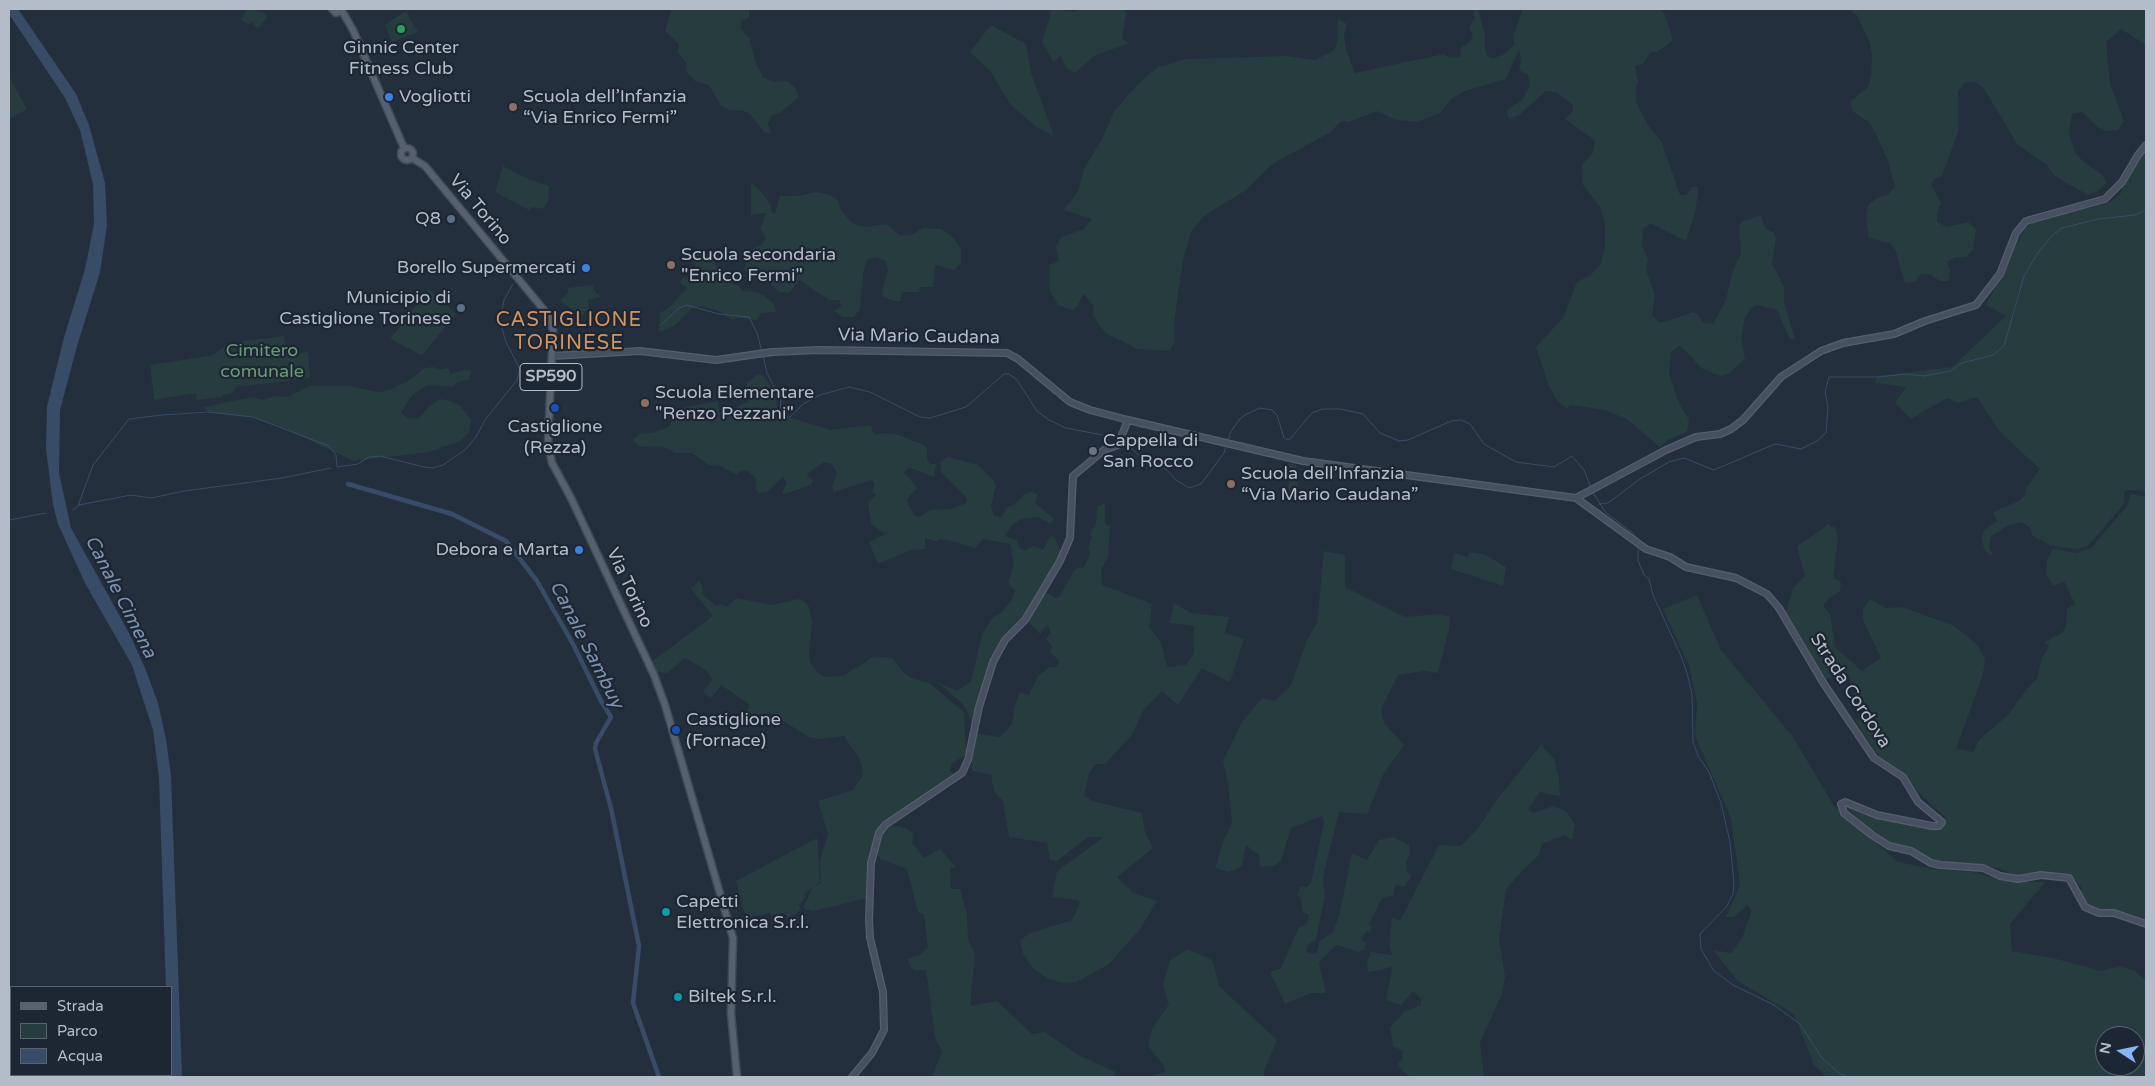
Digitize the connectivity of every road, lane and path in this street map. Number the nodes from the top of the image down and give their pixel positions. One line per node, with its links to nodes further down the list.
1 (332, 9): 2 (main road, SP590)
2 (343, 10): 4 (main road, Via Torino / SP590)
3 (2146, 145): 6 (main road)
4 (552, 356): 5 (main road, Via Mario Caudana); 8 (main road, Via Torino / SP590)
5 (1128, 420): 6 (main road, Via Mario Caudana); 9 (main road)
6 (1576, 498): 7 (main road, Strada Cordova)
7 (2146, 924)
8 (737, 1077)
9 (852, 1077)

